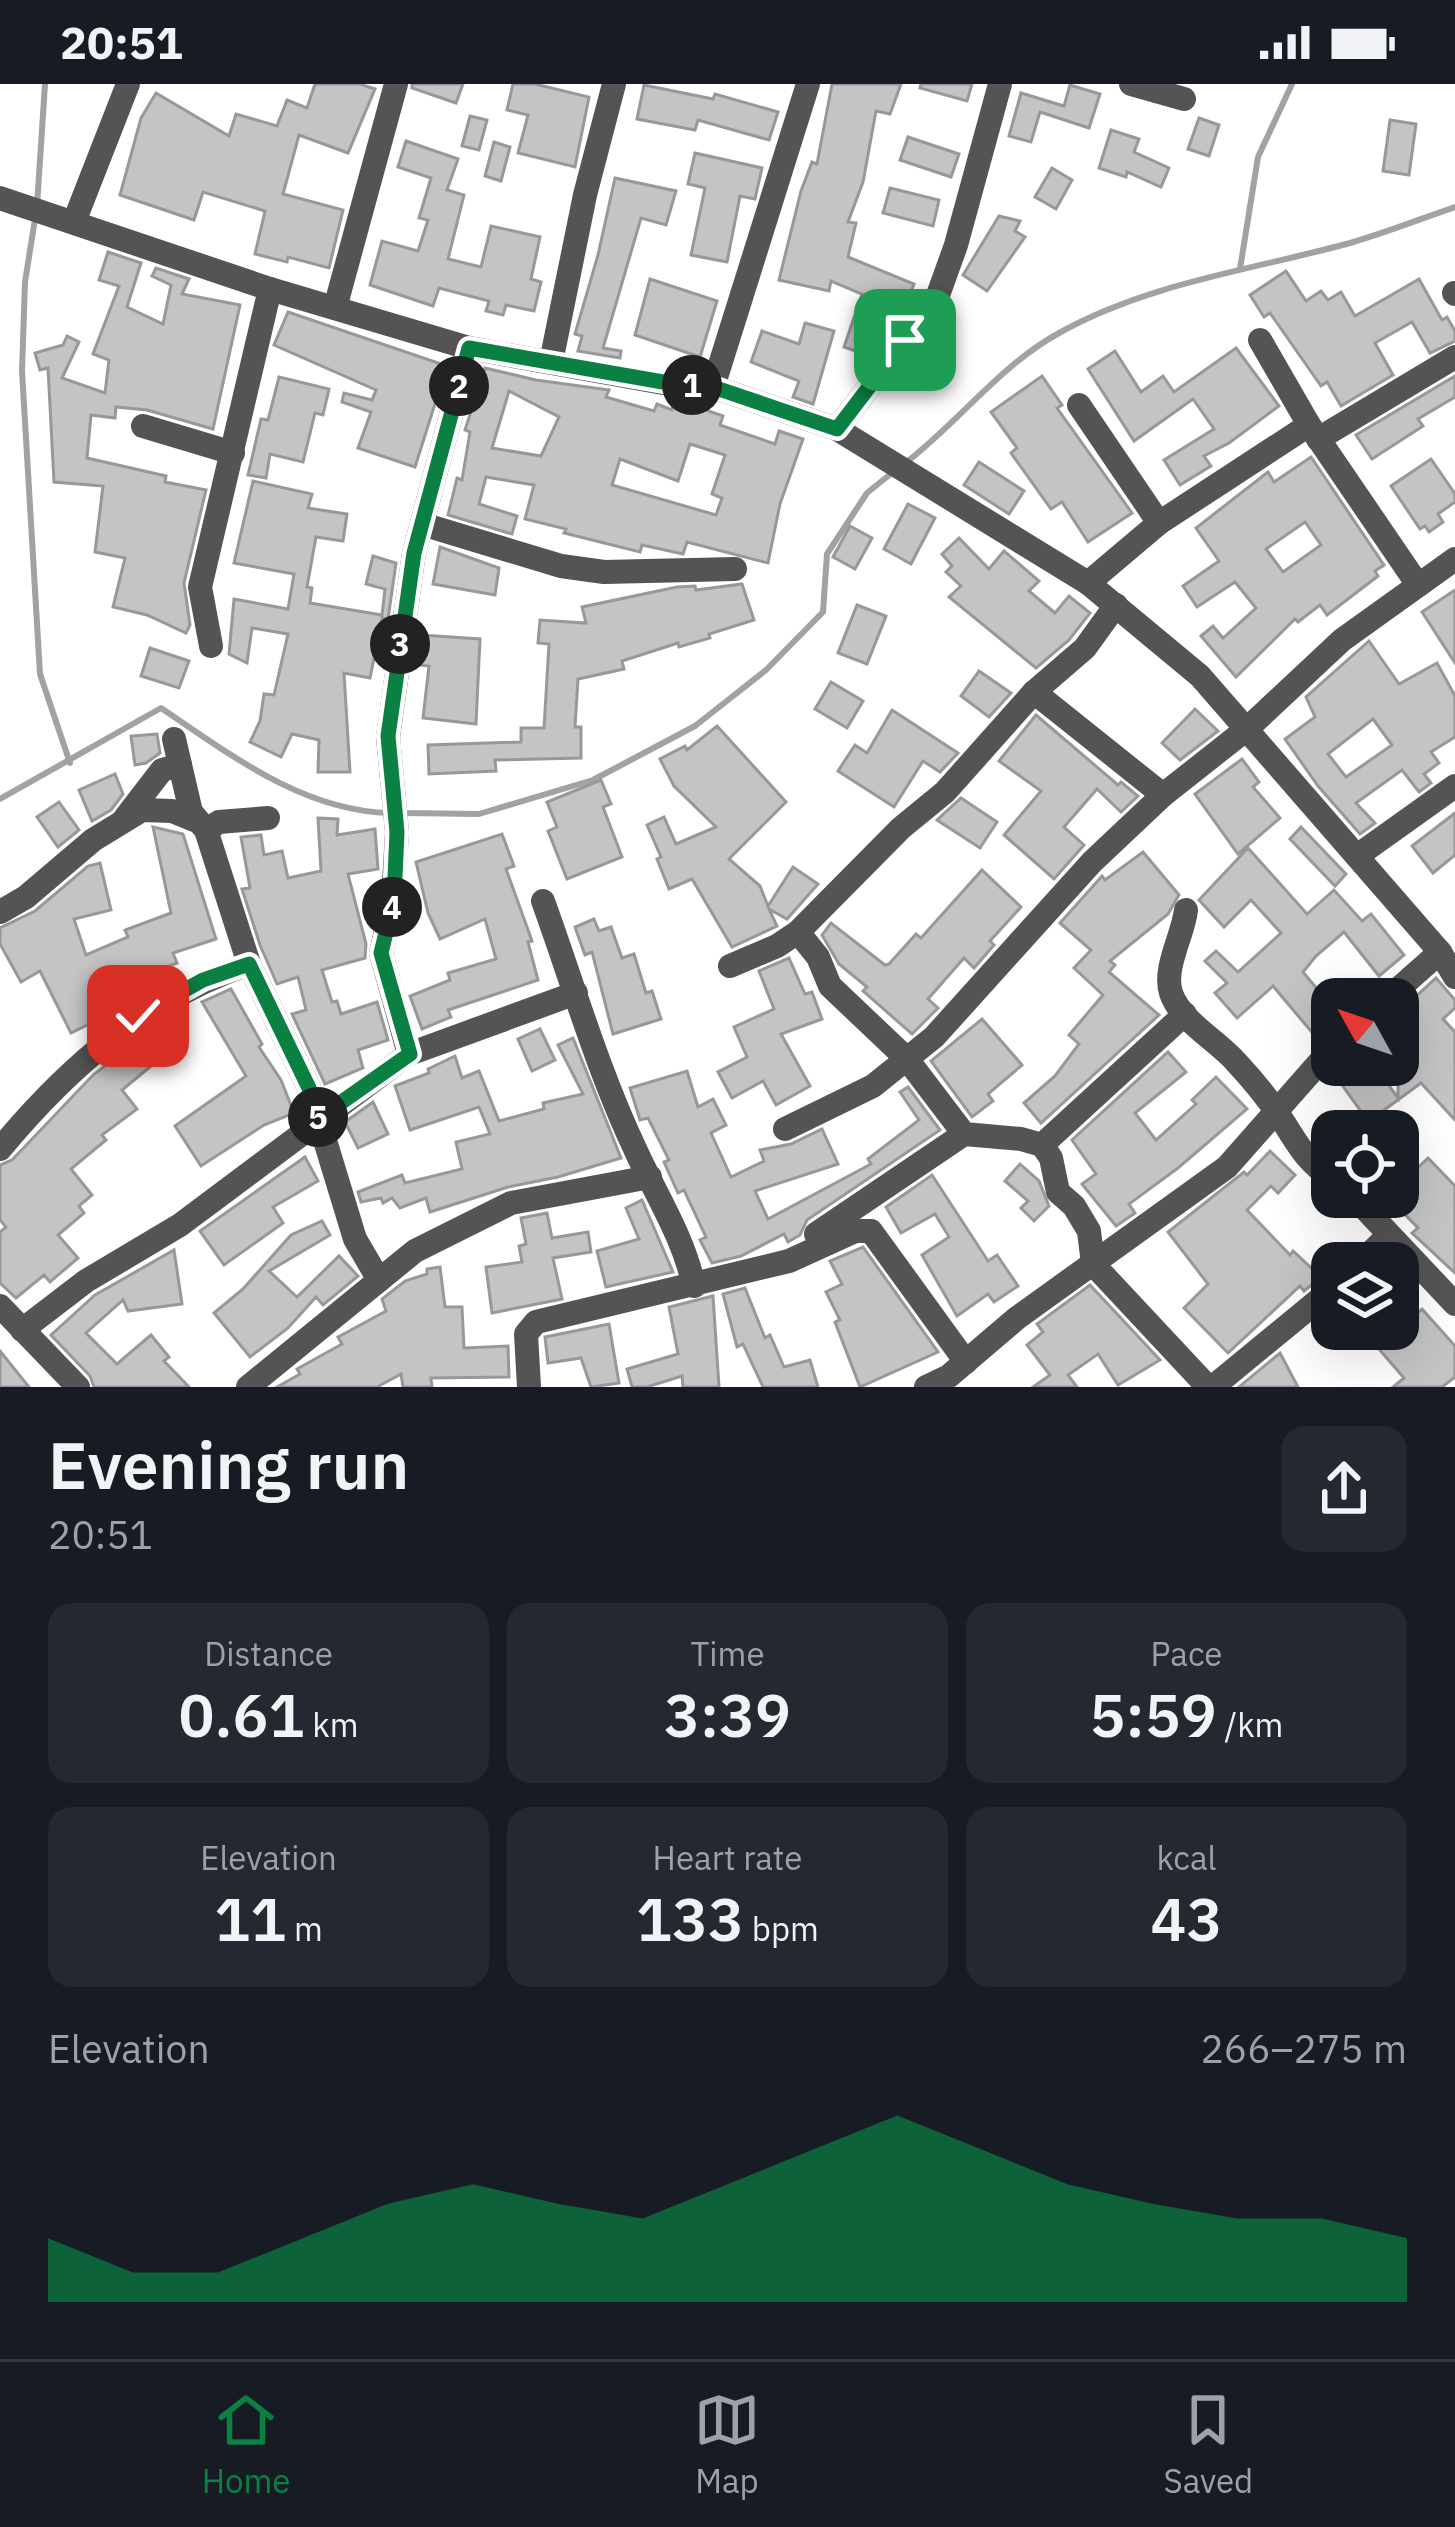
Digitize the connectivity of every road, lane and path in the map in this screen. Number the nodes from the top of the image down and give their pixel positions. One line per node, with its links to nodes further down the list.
1 (128, 84): 9 (street)
2 (395, 84): 11 (street)
3 (614, 84): 15 (street)
4 (808, 84): 16 (street)
5 (1000, 84): 19 (street)
6 (1131, 84): 7 (street)
7 (1184, 99)
8 (0, 198): 9 (street)
9 (74, 222): 10 (street)
10 (270, 290): 11 (street); 21 (street)
11 (335, 308): 13 (street)
12 (1260, 340): 20 (street)
13 (469, 348): 15 (street); 23 (street)
14 (1455, 357): 20 (street)
15 (551, 362): 16 (street)
16 (713, 387): 19 (street)
17 (1079, 405): 22 (street)
18 (143, 426): 21 (street)
19 (837, 429): 26 (street)
20 (1313, 432): 22 (street); 27 (street)
21 (233, 453): 29 (street)
22 (1159, 523): 26 (street)
23 (422, 524): 25 (street); 51 (street)
24 (1455, 560): 27 (street)
25 (735, 569)
26 (1088, 583): 28 (street)
27 (1418, 585): 31 (street)
28 (1116, 605): 30 (street); 31 (street)
29 (211, 646)
30 (1034, 692): 35 (street); 43 (street)
31 (1248, 728): 35 (street); 39 (street)
32 (174, 740): 33 (street)
33 (180, 765): 37 (street); 38 (street)
34 (1455, 786): 39 (street)
35 (1163, 795): 52 (street)
36 (268, 818): 38 (street)
37 (124, 820): 38 (street); 42 (street)
38 (200, 825): 45 (street)
39 (1357, 856): 44 (street)
40 (543, 901): 49 (street)
41 (1186, 910): 50 (street)
42 (0, 911)
43 (798, 932): 46 (street); 52 (street)
44 (1440, 952): 47 (street); 48 (street)
45 (249, 964): 55 (street); 59 (street)
46 (730, 966)
47 (1455, 977)
48 (1411, 978)
49 (576, 993): 51 (street); 61 (street)
50 (1185, 1014): 54 (street); 58 (street)
51 (410, 1054): 55 (street)
52 (907, 1059): 56 (street); 57 (street)
53 (1311, 1073): 54 (street)
54 (1278, 1113): 60 (street); 66 (street)
55 (319, 1118): 67 (street); 72 (street)
56 (785, 1129)
57 (964, 1134): 58 (street); 65 (street)
58 (1042, 1145): 66 (street)
59 (0, 1149)
60 (1311, 1162)
61 (650, 1177): 67 (street); 68 (street)
62 (1372, 1218): 63 (street)
63 (1388, 1236): 64 (street); 69 (street)
64 (1382, 1242)
65 (789, 1261): 68 (street); 73 (street)
66 (1093, 1264): 71 (street); 73 (street)
67 (379, 1280): 75 (street)
68 (694, 1286): 76 (street)
69 (1455, 1304)
70 (0, 1306): 72 (street)
71 (1311, 1306)
72 (22, 1330): 74 (street)
73 (948, 1378)
74 (78, 1387)
75 (248, 1387)
76 (529, 1387)

